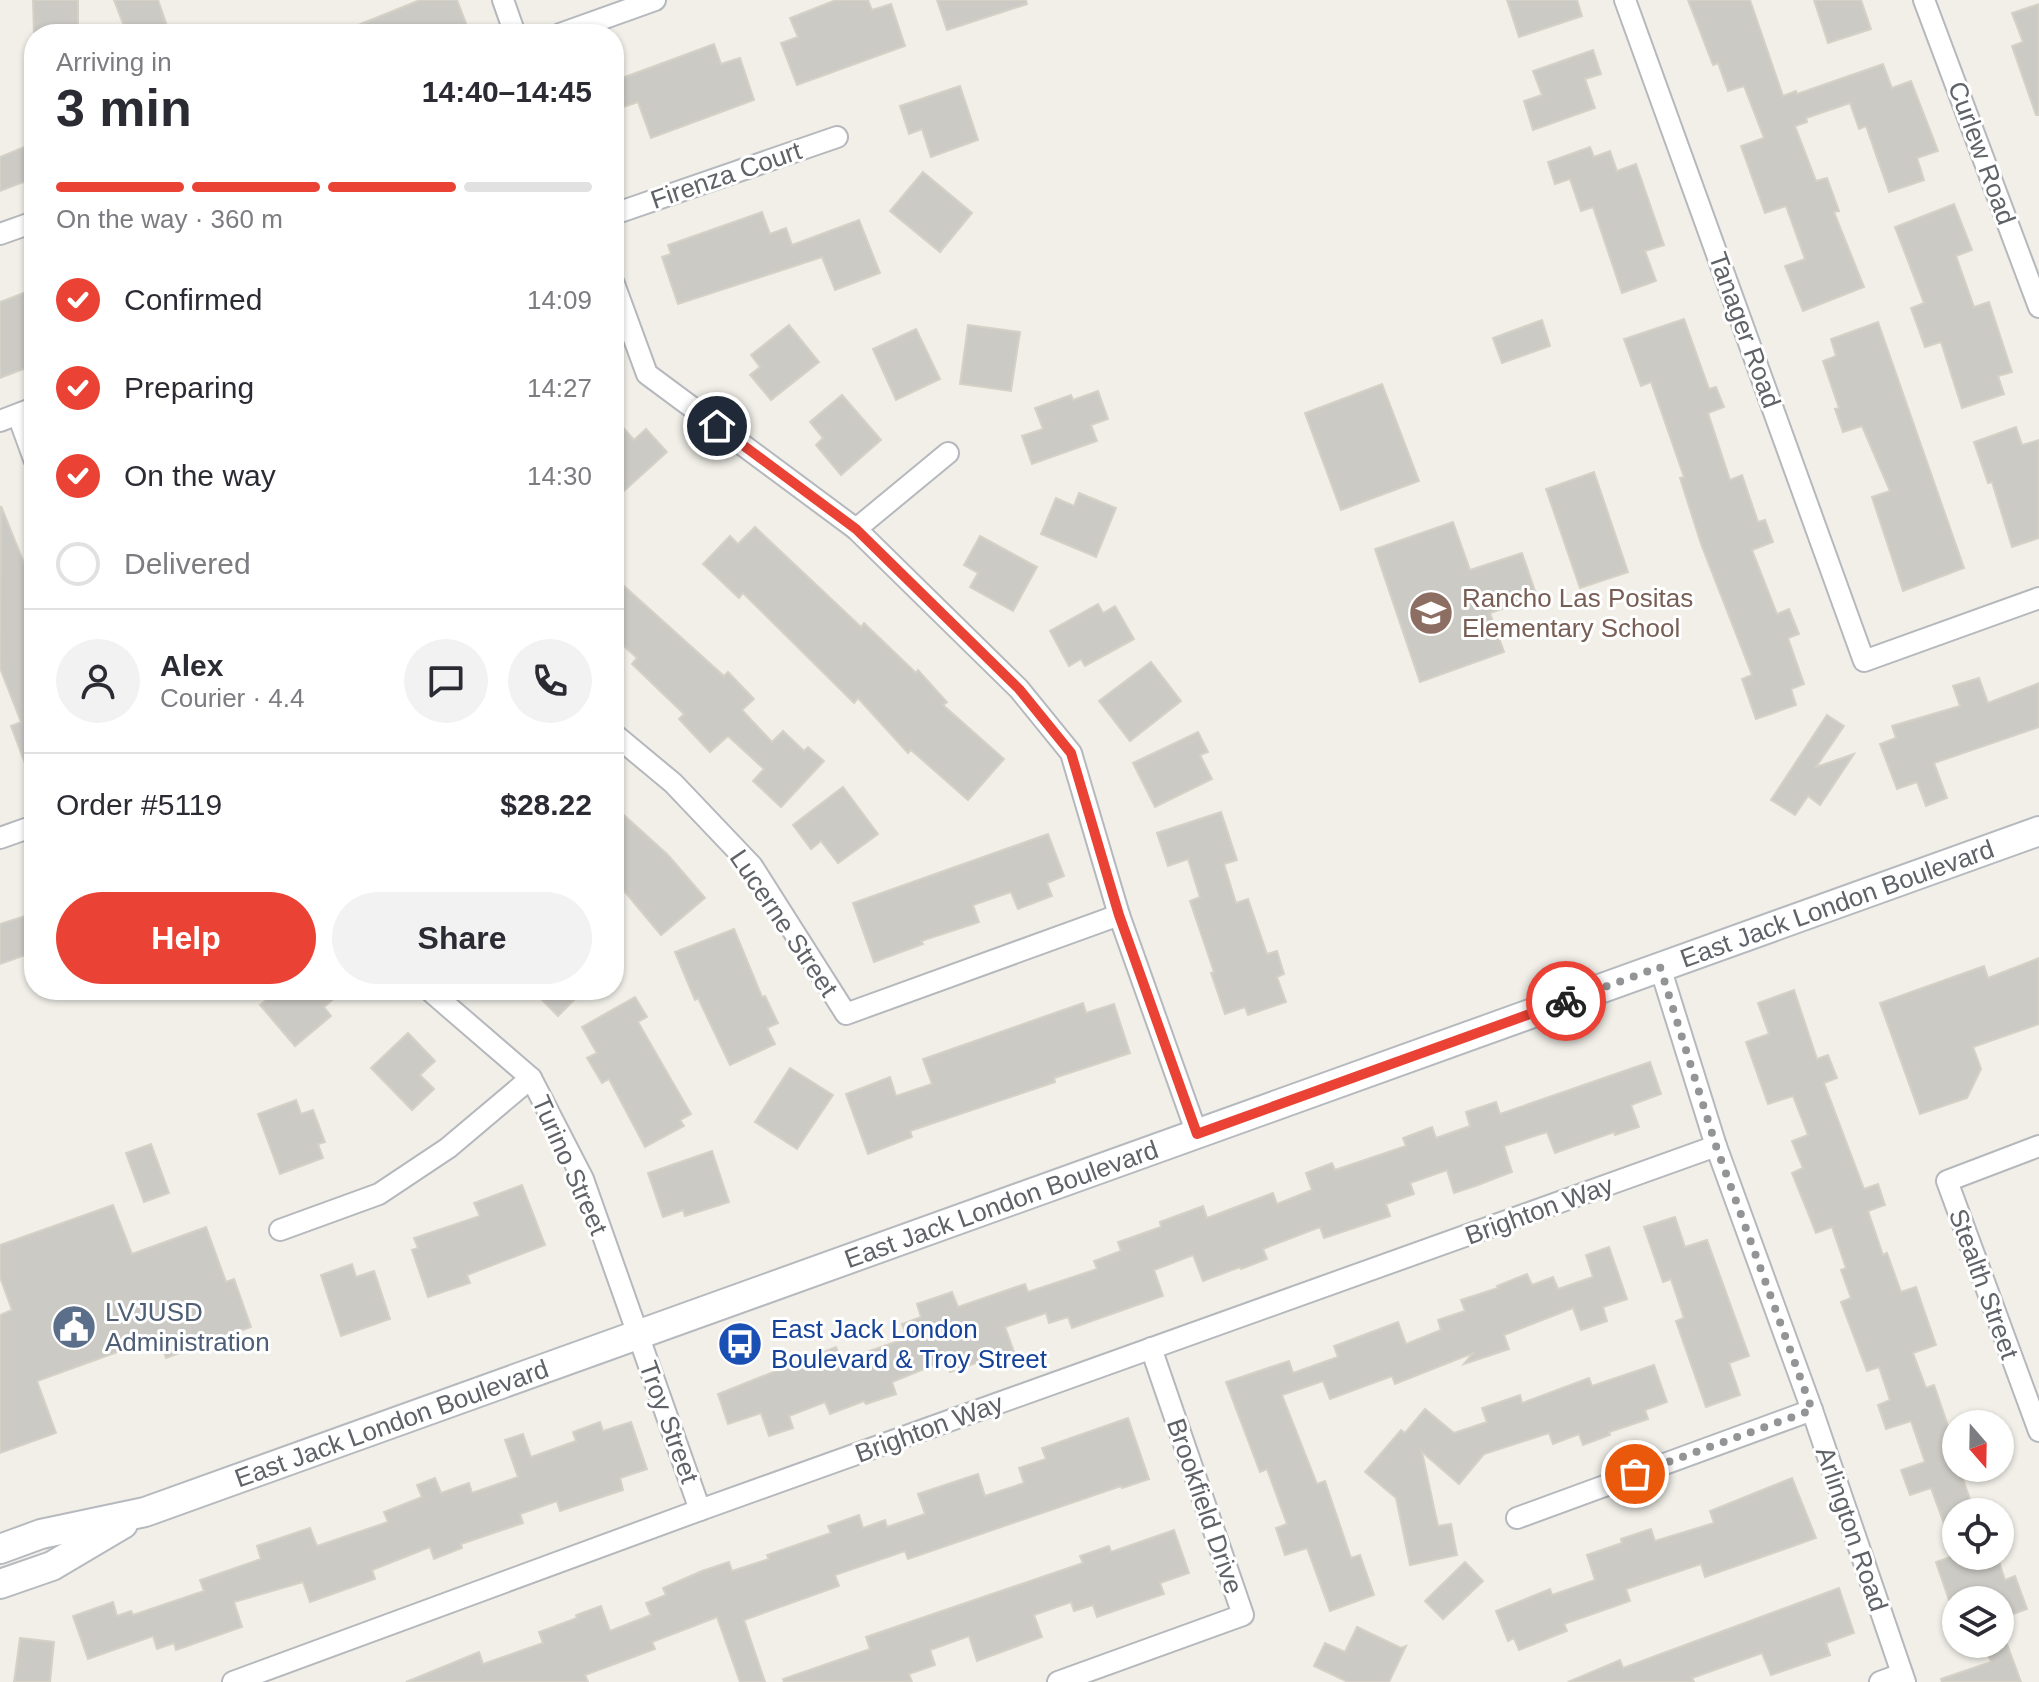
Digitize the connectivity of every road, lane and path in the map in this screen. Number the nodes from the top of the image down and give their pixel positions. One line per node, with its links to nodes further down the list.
1 (503, 0): 5 (street)
2 (655, 0): 6 (street)
3 (1625, 0): 15 (street, Tanager Road)
4 (1924, 0): 11 (street, Curlew Road)
5 (511, 24)
6 (588, 24)
7 (837, 137): 8 (street, Firenza Court)
8 (624, 211)
9 (24, 226): 10 (street)
10 (0, 234)
11 (2039, 307)
12 (624, 311): 14 (street)
13 (948, 453): 14 (street)
14 (856, 529): 20 (street)
15 (2039, 598)
16 (624, 742): 20 (street, Lucerne Street)
17 (24, 830): 19 (street)
18 (2039, 831): 21 (main road, East Jack London Boulevard)
19 (0, 838)
20 (1119, 915): 24 (street)
21 (1660, 967): 24 (main road, East Jack London Boulevard); 25 (street, Arlington Road)
22 (441, 1000): 23 (street, Turino Street)
23 (531, 1078): 27 (street); 28 (street, Turino Street)
24 (1197, 1134): 28 (main road, East Jack London Boulevard)
25 (1716, 1146): 29 (street, Brighton Way); 30 (street, Arlington Road)
26 (2039, 1146): 31 (street, Stealth Street)
27 (280, 1230)
28 (637, 1334): 32 (street, Troy Street); 33 (main road, East Jack London Boulevard)
29 (1151, 1348): 32 (street, Brighton Way); 39 (street, Brookfield Drive)
30 (1812, 1410): 34 (street); 37 (street, Arlington Road)
31 (2039, 1431)
32 (700, 1510): 38 (street, Brighton Way)
33 (145, 1512): 35 (main road, East Jack London Boulevard); 36 (main road, East Jack London Boulevard)
34 (1517, 1518)
35 (0, 1549)
36 (0, 1584)
37 (1904, 1678): 40 (street)
38 (233, 1682)
39 (1058, 1682)
40 (1880, 1682)

